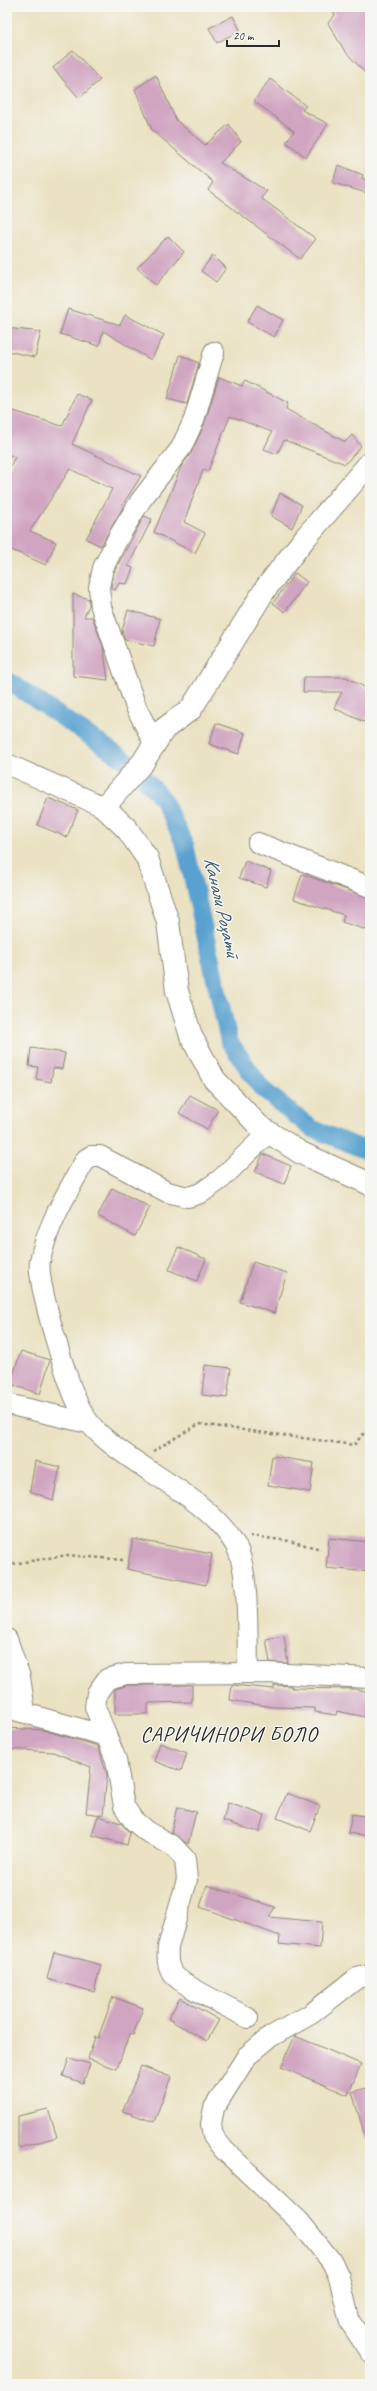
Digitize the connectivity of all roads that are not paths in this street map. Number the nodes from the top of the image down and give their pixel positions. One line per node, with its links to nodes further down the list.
1 (214, 352): 3 (street)
2 (370, 463): 3 (street)
3 (149, 753): 5 (street)
4 (7, 764): 5 (street)
5 (104, 807): 8 (street)
6 (258, 843): 7 (street)
7 (370, 887)
8 (269, 1132): 9 (street); 11 (street)
9 (370, 1184)
10 (7, 1404): 11 (street)
11 (88, 1423): 13 (street)
12 (7, 1639): 15 (street)
13 (248, 1673): 14 (street); 16 (street)
14 (370, 1678)
15 (16, 1710): 16 (street)
16 (106, 1736): 18 (street)
17 (370, 1975): 19 (street)
18 (248, 2018)
19 (370, 2352)

